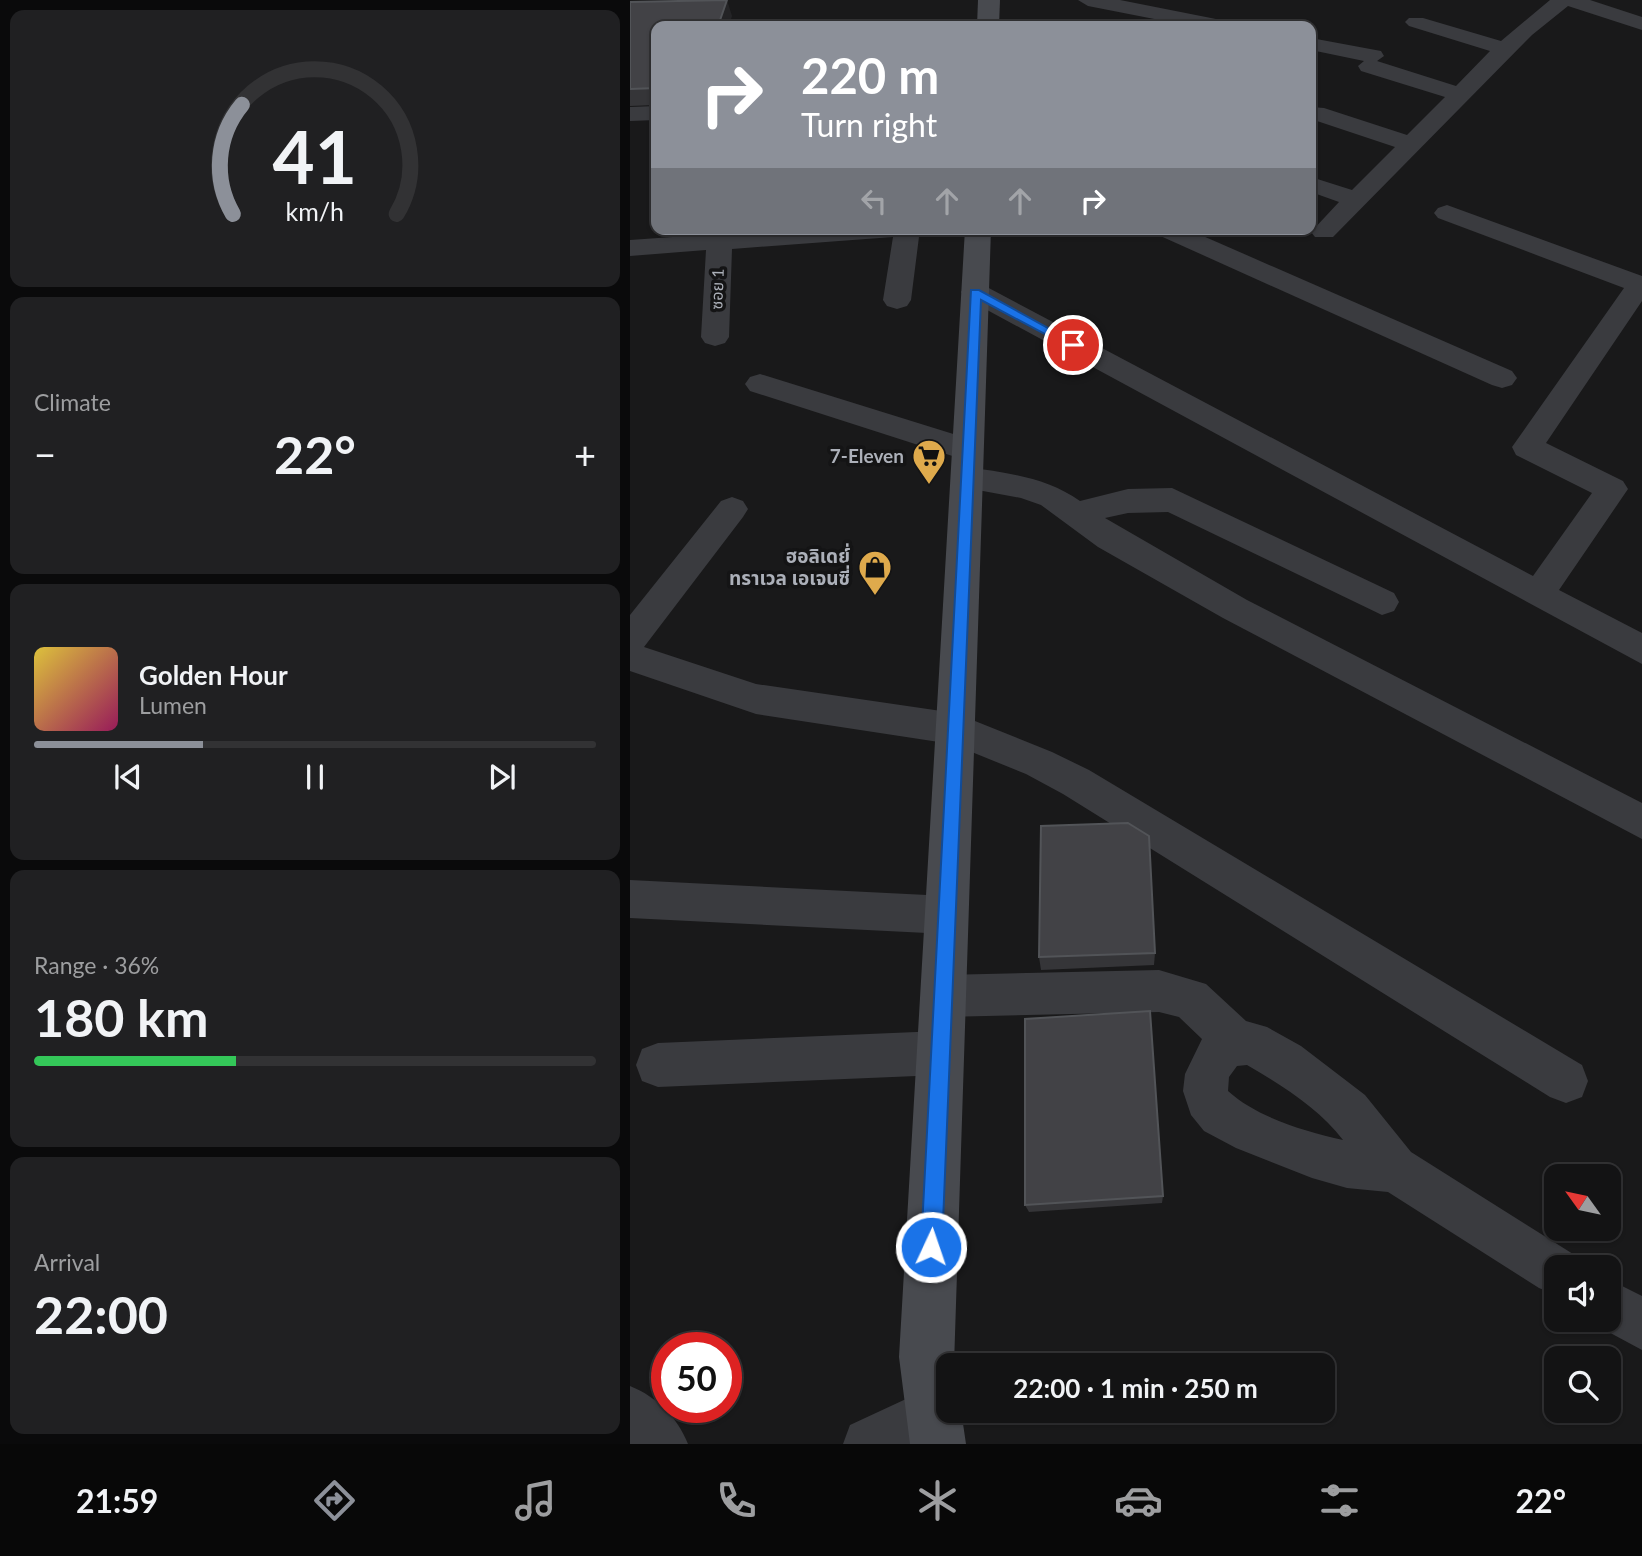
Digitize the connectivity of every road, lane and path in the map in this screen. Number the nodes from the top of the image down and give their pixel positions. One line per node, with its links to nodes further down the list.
1 (989, 0): 5 (main road)
2 (1088, 0): 6 (street)
3 (1563, 0): 10 (street)
4 (1569, 0): 8 (street)
5 (988, 21)
6 (1195, 21)
7 (1416, 22): 10 (street)
8 (1642, 24)
9 (1316, 45): 11 (street)
10 (1505, 49): 11 (street)
11 (1460, 94): 15 (street)
12 (651, 113): 14 (street)
13 (1316, 113): 15 (street)
14 (630, 114)
15 (1411, 144): 17 (street)
16 (1316, 186): 17 (street)
17 (1356, 200): 19 (street)
18 (1447, 213): 26 (street)
19 (1324, 232)
20 (808, 235): 24 (street)
21 (906, 235): 28 (street)
22 (978, 235): 27 (main road)
23 (1179, 235): 30 (street)
24 (719, 241): 25 (street); 29 (street, ซอย 1)
25 (630, 248)
26 (1641, 284): 35 (street)
27 (975, 292): 32 (main road); 35 (street)
28 (897, 300)
29 (715, 337)
30 (1503, 378)
31 (760, 384): 32 (street)
32 (967, 464): 34 (street); 40 (main road)
33 (732, 509): 37 (street)
34 (1078, 513): 36 (street); 41 (street)
35 (1538, 594): 38 (street)
36 (1382, 602)
37 (630, 640)
38 (1642, 650)
39 (630, 657): 40 (street)
40 (955, 729): 43 (main road); 48 (street)
41 (1642, 822)
42 (630, 899): 43 (street)
43 (947, 915): 44 (main road)
44 (943, 996): 45 (street); 46 (main road)
45 (1237, 1043): 49 (street); 49 (street)
46 (940, 1053): 47 (street); 54 (main road)
47 (658, 1065)
48 (1566, 1081)
49 (1394, 1169): 50 (street)
50 (1544, 1263)
51 (1621, 1312): 52 (street)
52 (1642, 1325)
53 (630, 1412): 55 (street)
54 (936, 1428): 56 (street)
55 (662, 1444)
56 (869, 1444)

